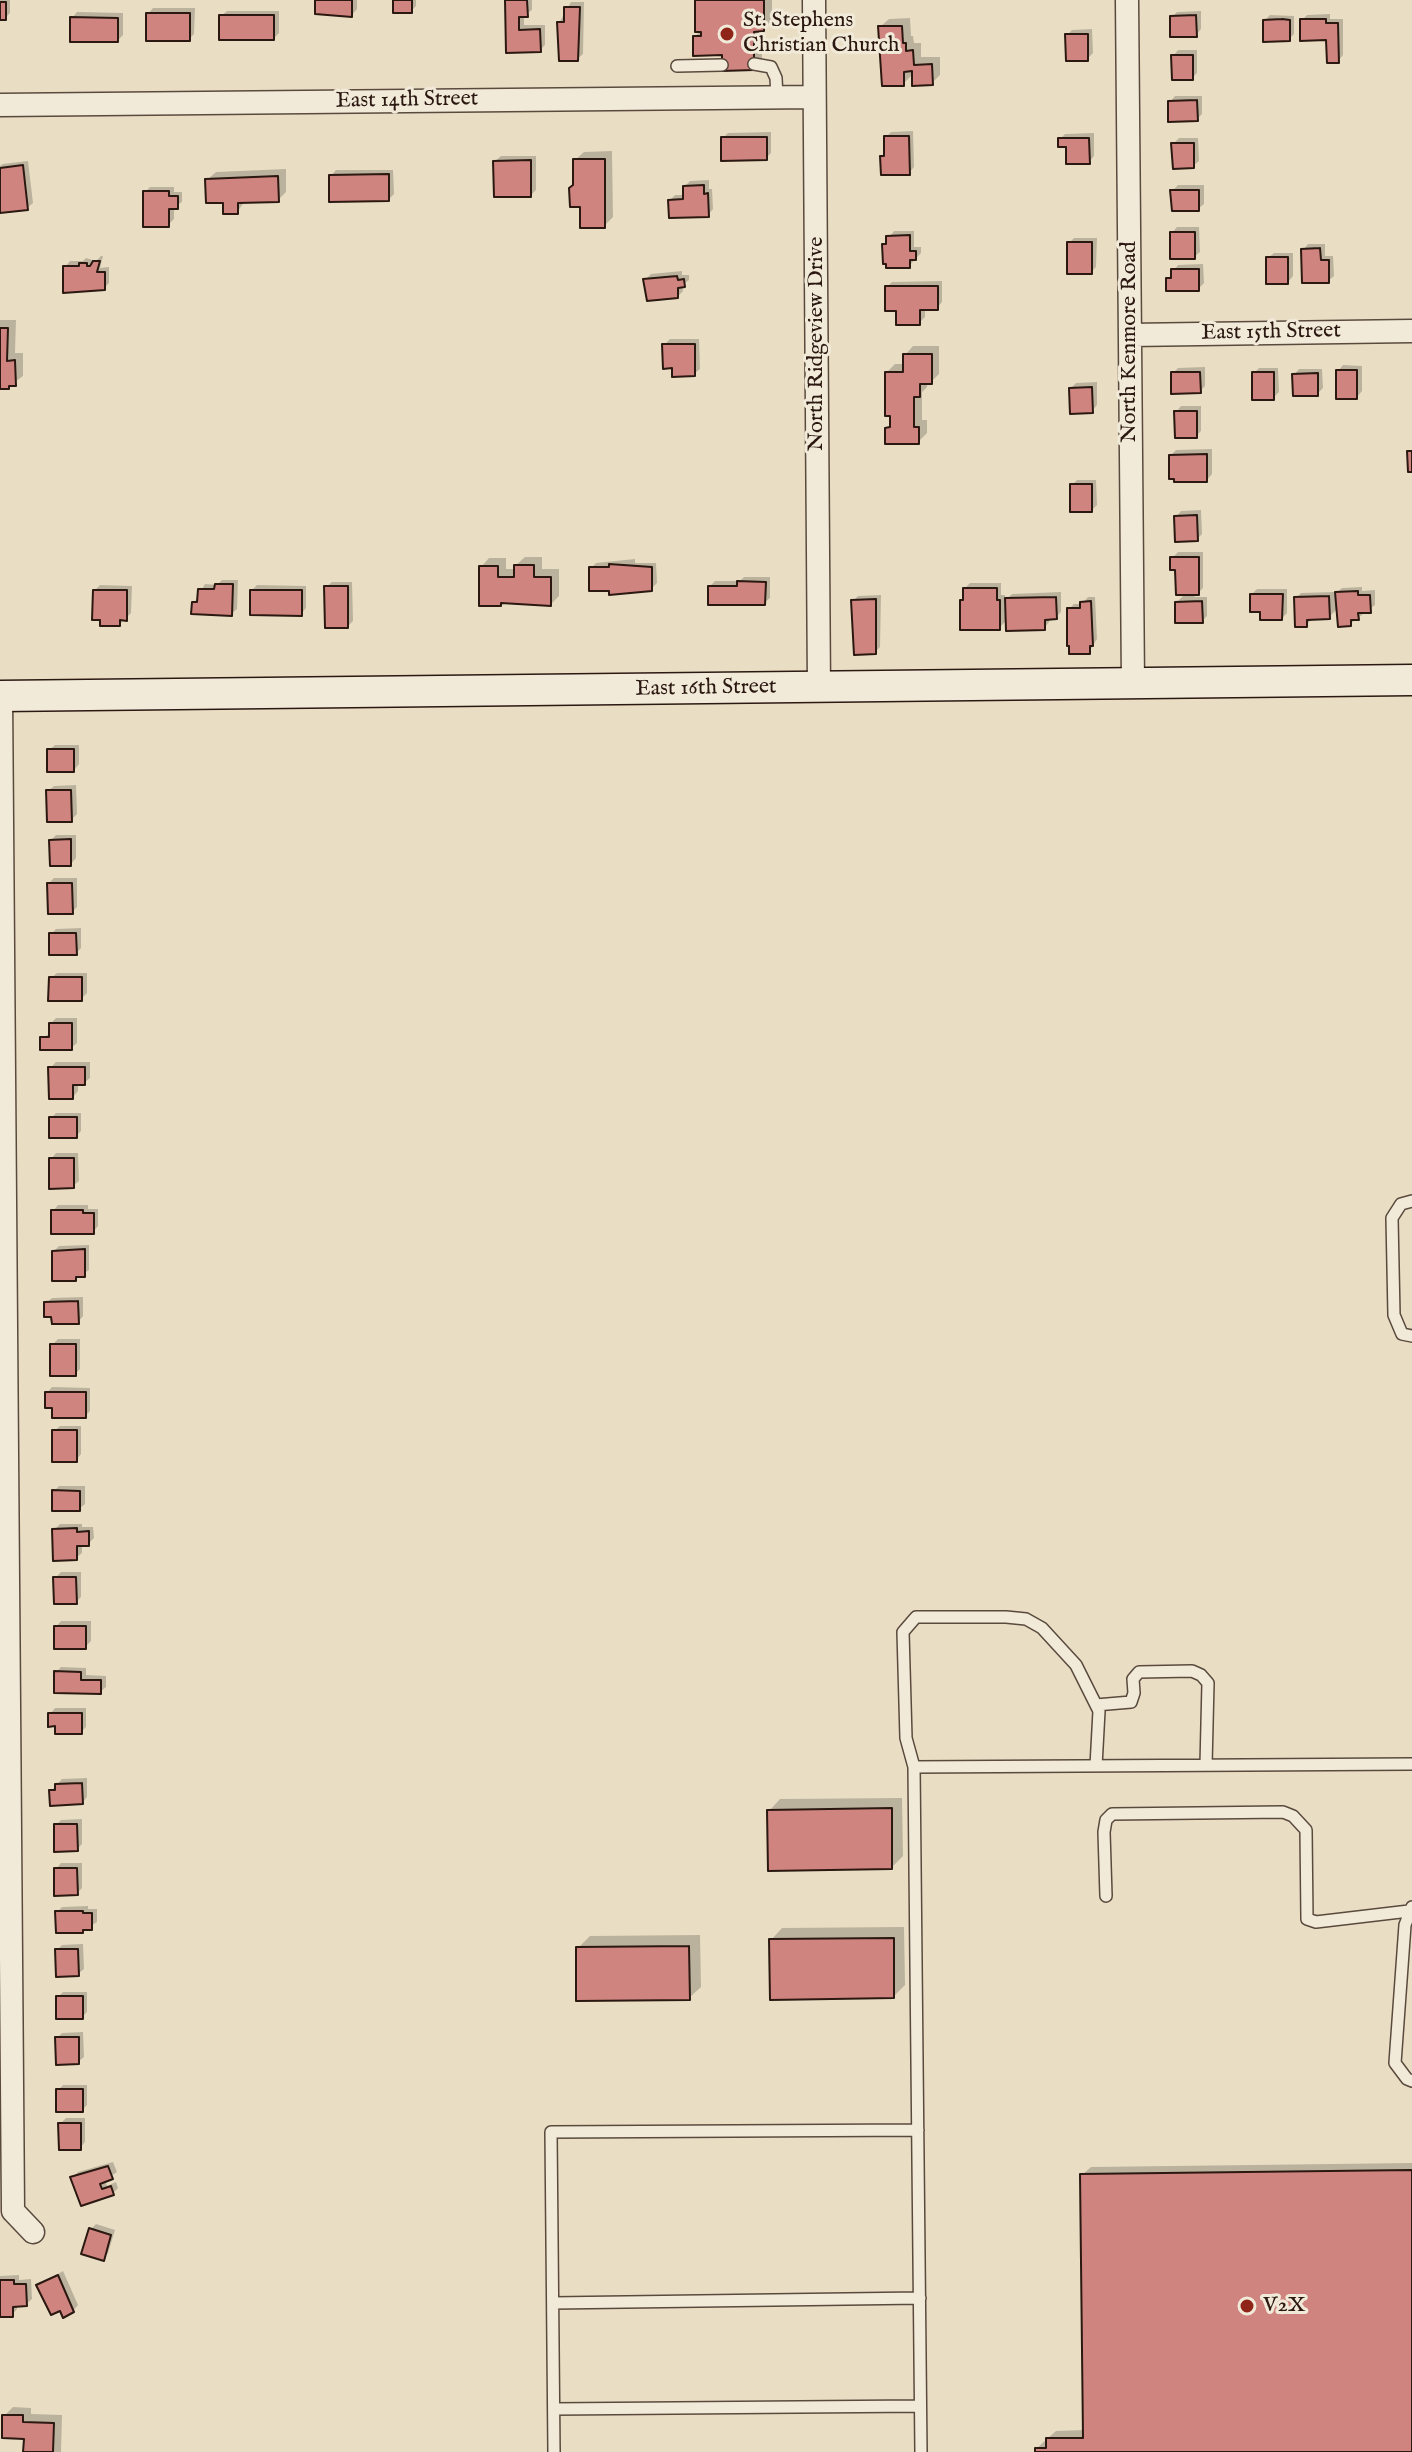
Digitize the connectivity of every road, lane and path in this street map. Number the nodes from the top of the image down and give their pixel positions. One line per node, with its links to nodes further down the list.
1 (814, 0): 7 (street, North Ridgeview Drive)
2 (1127, 0): 10 (street, North Kenmore Road)
3 (754, 64): 6 (lane)
4 (722, 65): 5 (lane)
5 (677, 66)
6 (777, 97): 7 (street, East 14th Street); 8 (street, East 14th Street)
7 (814, 97): 13 (street, North Ridgeview Drive)
8 (0, 105)
9 (1412, 331): 10 (street, East 15th Street)
10 (1130, 335): 12 (street, North Kenmore Road)
11 (1412, 680): 12 (street, East 16th Street)
12 (1133, 683): 13 (street, East 16th Street)
13 (819, 688): 14 (street, East 16th Street)
14 (1, 696): 17 (street)
15 (1412, 1201): 16 (lane)
16 (1412, 1336)
17 (4, 1636): 25 (street)
18 (1096, 1705): 20 (lane); 21 (lane); 22 (lane)
19 (1412, 1764): 20 (lane)
20 (1206, 1765): 21 (lane)
21 (1096, 1766): 22 (lane)
22 (914, 1767): 27 (lane)
23 (1106, 1896): 24 (lane)
24 (1411, 1909): 26 (lane)
25 (5, 1921): 28 (street)
26 (1412, 2081)
27 (918, 2130): 30 (lane); 31 (lane)
28 (6, 2211): 29 (street)
29 (33, 2232)
30 (920, 2298): 31 (lane); 32 (lane)
31 (553, 2303): 33 (lane)
32 (920, 2406): 33 (lane); 35 (lane)
33 (554, 2409): 34 (lane)
34 (554, 2452)
35 (921, 2452)

